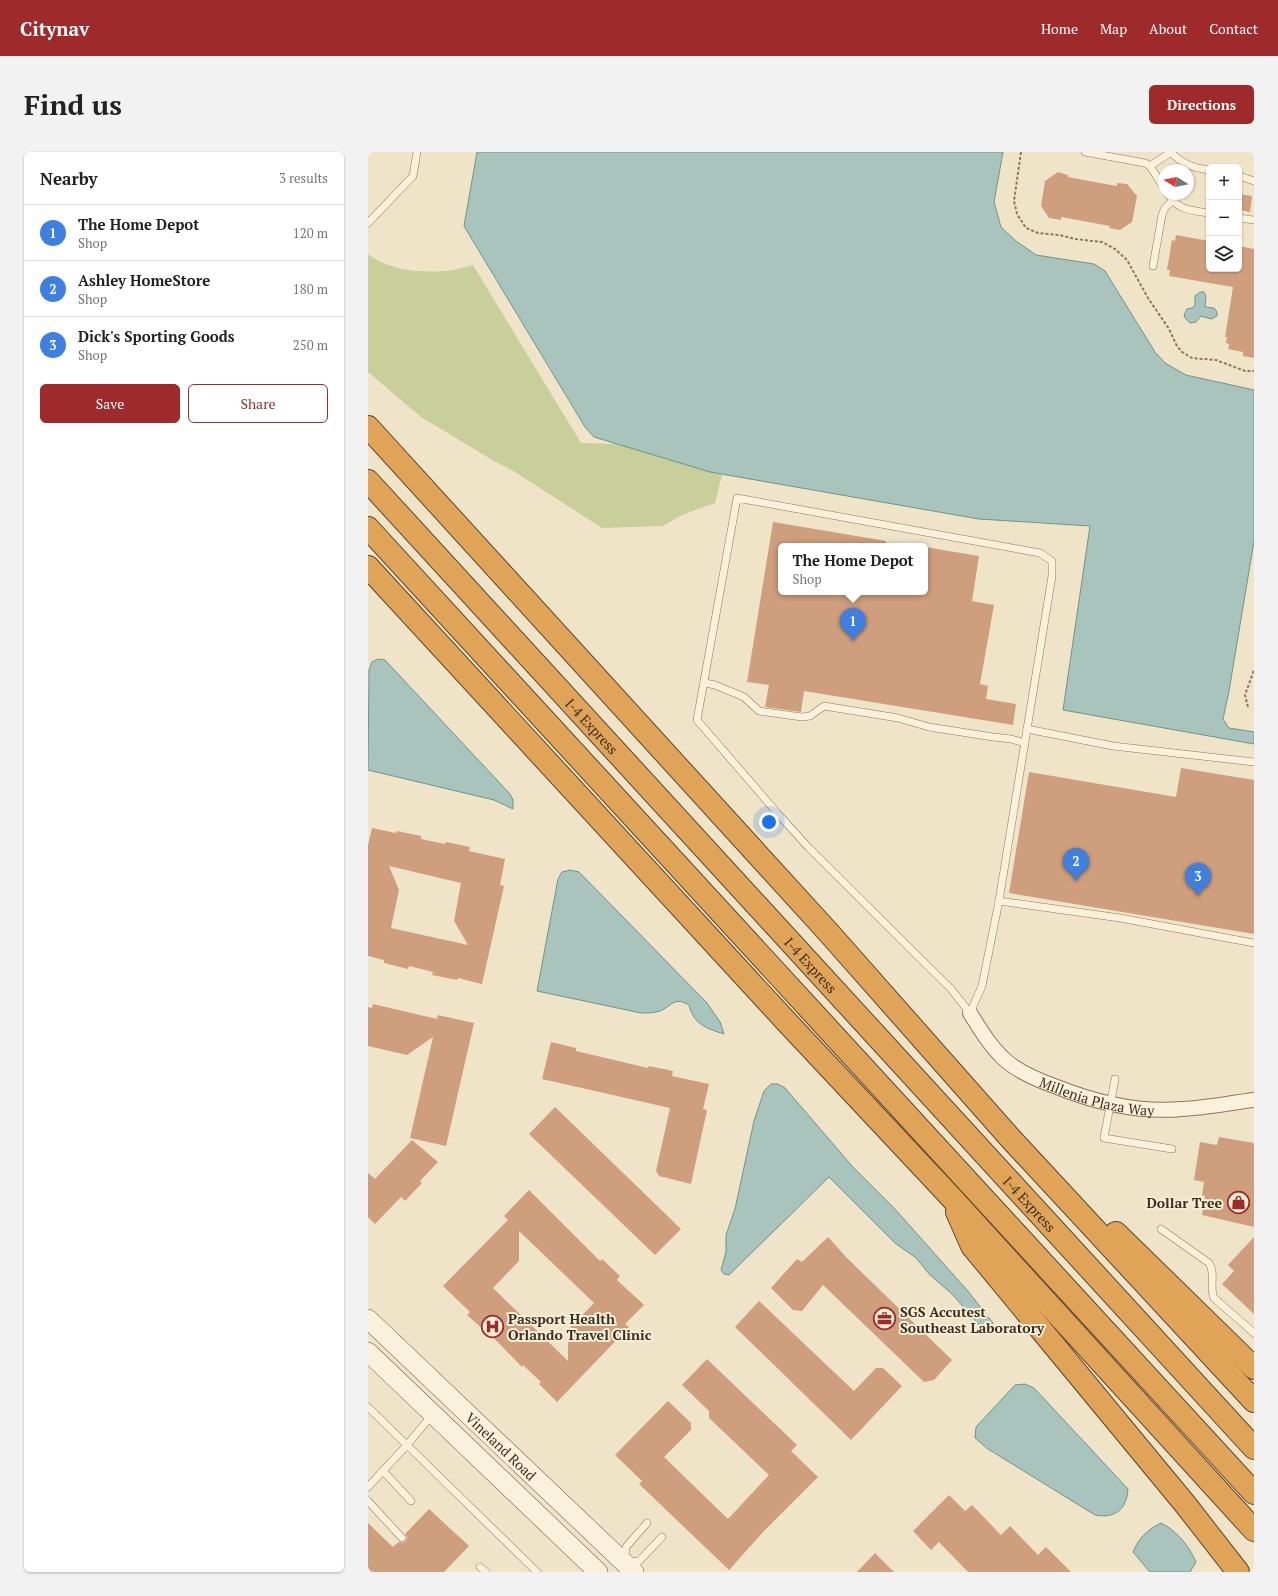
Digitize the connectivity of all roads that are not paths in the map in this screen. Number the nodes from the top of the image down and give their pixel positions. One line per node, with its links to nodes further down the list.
1 (417, 152): 15 (lane)
2 (1085, 152): 4 (lane)
3 (1171, 152): 5 (lane); 6 (lane)
4 (1105, 154): 5 (lane)
5 (1150, 166): 8 (lane)
6 (1206, 169)
7 (1242, 177): 9 (lane)
8 (1158, 179)
9 (1254, 181)
10 (1169, 200): 16 (lane)
11 (1173, 200): 12 (lane)
12 (1206, 212)
13 (1242, 218): 14 (lane)
14 (1254, 220)
15 (368, 223)
16 (1153, 266)
17 (368, 427): 33 (highway)
18 (368, 481): 44 (highway, I-4 Express)
19 (368, 528): 47 (highway)
20 (368, 567): 32 (highway)
21 (704, 683): 22 (lane); 23 (lane); 27 (lane)
22 (1027, 728): 23 (lane); 24 (lane)
23 (1025, 742): 25 (lane)
24 (1254, 762)
25 (999, 901): 26 (lane); 27 (lane)
26 (1254, 943)
27 (970, 1013): 30 (street, Millenia Plaza Way)
28 (1115, 1079): 30 (lane)
29 (1254, 1100): 30 (street, Millenia Plaza Way)
30 (1110, 1105): 31 (lane)
31 (1172, 1149)
32 (949, 1195): 51 (highway); 57 (highway)
33 (1064, 1197): 38 (highway); 40 (highway)
34 (1161, 1229): 36 (lane)
35 (368, 1319): 39 (street, Vineland Road)
36 (1254, 1333)
37 (368, 1352): 42 (street, Vineland Road)
38 (1254, 1368)
39 (450, 1397): 42 (street); 54 (street, Vineland Road)
40 (1254, 1401)
41 (368, 1407): 43 (lane)
42 (433, 1414): 43 (lane); 56 (street, Vineland Road)
43 (407, 1445): 45 (lane); 55 (lane)
44 (1254, 1448)
45 (383, 1471): 46 (lane); 49 (lane)
46 (368, 1487)
47 (1254, 1493)
48 (368, 1501): 53 (lane)
49 (411, 1501)
50 (647, 1523): 54 (lane)
51 (1254, 1530)
52 (662, 1537): 54 (lane)
53 (402, 1538)
54 (624, 1569)
55 (538, 1572)
56 (598, 1572)
57 (1238, 1572)

